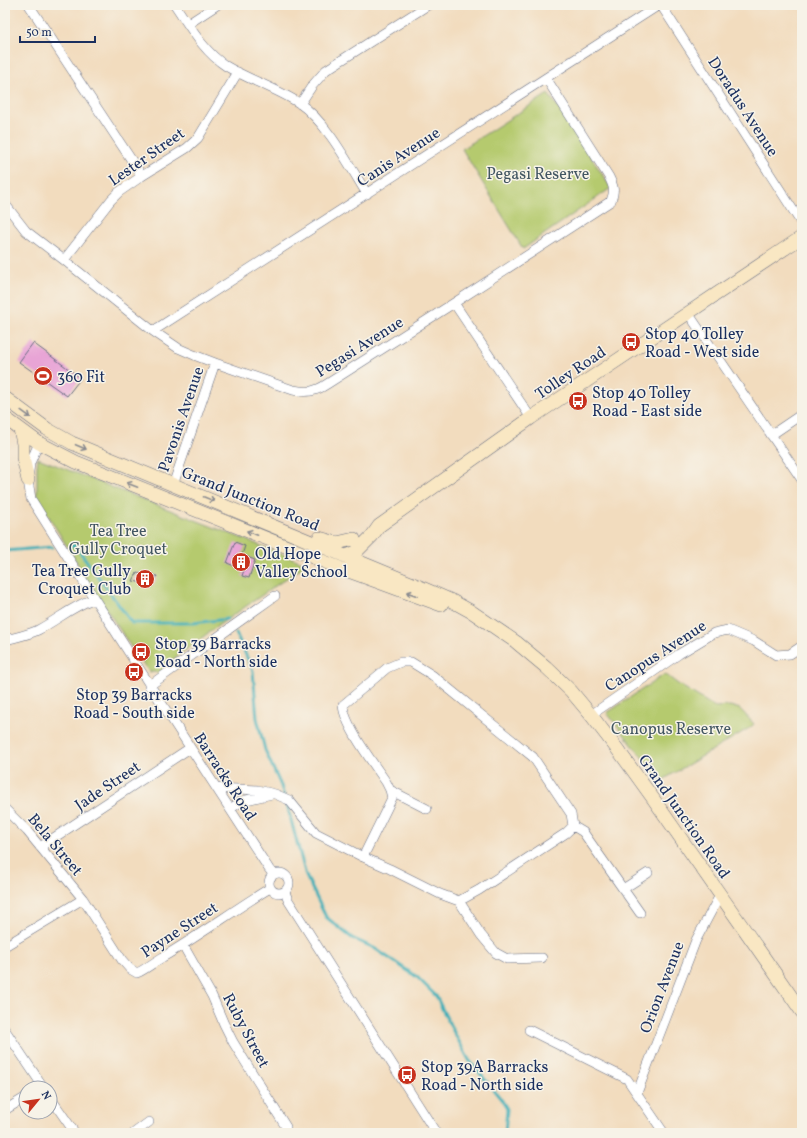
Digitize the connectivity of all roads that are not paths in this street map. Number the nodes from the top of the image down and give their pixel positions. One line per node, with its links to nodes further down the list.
1 (28, 5): 10 (street)
2 (175, 5): 6 (street)
3 (217, 5): 6 (street)
4 (428, 5): 9 (street)
5 (660, 5): 8 (street, Canis Avenue); 13 (street, Doradus Avenue)
6 (188, 24): 7 (street)
7 (238, 72): 9 (street); 10 (street, Lester Street)
8 (546, 78): 11 (street, Canis Avenue); 16 (street, Pegasi Avenue)
9 (300, 104): 11 (street)
10 (142, 176): 15 (street, Lester Street)
11 (367, 194): 18 (street, Canis Avenue)
12 (5, 204): 15 (street, Pegasi Avenue)
13 (802, 224)
14 (802, 237): 17 (main road, Tolley Road)
15 (64, 260): 18 (street, Pegasi Avenue)
16 (454, 303): 19 (street, Pegasi Avenue); 23 (street)
17 (688, 313): 23 (main road, Tolley Road); 26 (street)
18 (153, 331): 19 (street, Pegasi Avenue)
19 (215, 364): 30 (street, Pavonis Avenue)
20 (5, 398): 25 (main road, Grand Junction Road, one-way to 25)
21 (802, 414): 26 (street)
22 (5, 418): 24 (main road, Grand Junction Road)
23 (532, 418): 33 (main road, Tolley Road)
24 (20, 429): 27 (main road, Grand Junction Road); 28 (main road)
25 (47, 429): 27 (main road); 30 (main road, Grand Junction Road, one-way to 30)
26 (771, 435): 29 (street)
27 (39, 443): 28 (street, Barracks Road); 31 (main road, Grand Junction Road, one-way to 27)
28 (28, 480): 38 (street, Barracks Road)
29 (802, 480)
30 (173, 485): 31 (main road); 32 (main road, Grand Junction Road, one-way to 32)
31 (168, 499): 35 (main road, Grand Junction Road, one-way to 31)
32 (248, 516): 33 (main road); 34 (main road, Grand Junction Road)
33 (360, 540): 34 (main road, Tolley Road); 36 (main road)
34 (346, 556): 35 (main road, Tolley Road); 36 (main road, Grand Junction Road)
35 (340, 568): 39 (main road, Grand Junction Road, one-way to 35)
36 (375, 568): 39 (main road, Grand Junction Road)
37 (275, 596): 42 (street)
38 (93, 599): 40 (street); 42 (street, Barracks Road)
39 (487, 624): 43 (main road, Grand Junction Road)
40 (5, 640)
41 (802, 646): 43 (street, Canopus Avenue)
42 (149, 686): 44 (street, Barracks Road)
43 (591, 715): 59 (main road, Grand Junction Road)
44 (190, 748): 45 (street, Barracks Road); 52 (street, Jade Street)
45 (217, 788): 47 (street); 49 (street, Barracks Road)
46 (390, 790): 50 (street); 51 (street); 53 (street)
47 (276, 794): 49 (street); 53 (street)
48 (5, 809): 52 (street, Bela Street)
49 (230, 809): 55 (street, Barracks Road)
50 (426, 809)
51 (573, 826): 57 (street); 61 (street)
52 (40, 847): 60 (street, Bela Street)
53 (363, 857): 61 (street)
54 (648, 873): 57 (street)
55 (274, 874): 56 (street); 58 (street)
56 (270, 888): 58 (street); 63 (street, Payne Street)
57 (623, 889): 62 (street)
58 (285, 892): 78 (street)
59 (720, 895): 66 (main road, Grand Junction Road); 70 (street, Orion Avenue)
60 (83, 899): 63 (street, Payne Street); 64 (street)
61 (459, 900): 65 (street)
62 (640, 913)
63 (183, 945): 75 (street, Ruby Street)
64 (5, 946)
65 (542, 958)
66 (802, 1012)
67 (5, 1030): 69 (street)
68 (528, 1030): 70 (street)
69 (37, 1080)
70 (637, 1093): 79 (street)
71 (18, 1102): 73 (street)
72 (58, 1108): 76 (street)
73 (5, 1110)
74 (149, 1122): 77 (street)
75 (286, 1127)
76 (76, 1133)
77 (134, 1133)
78 (436, 1133)
79 (664, 1133)

